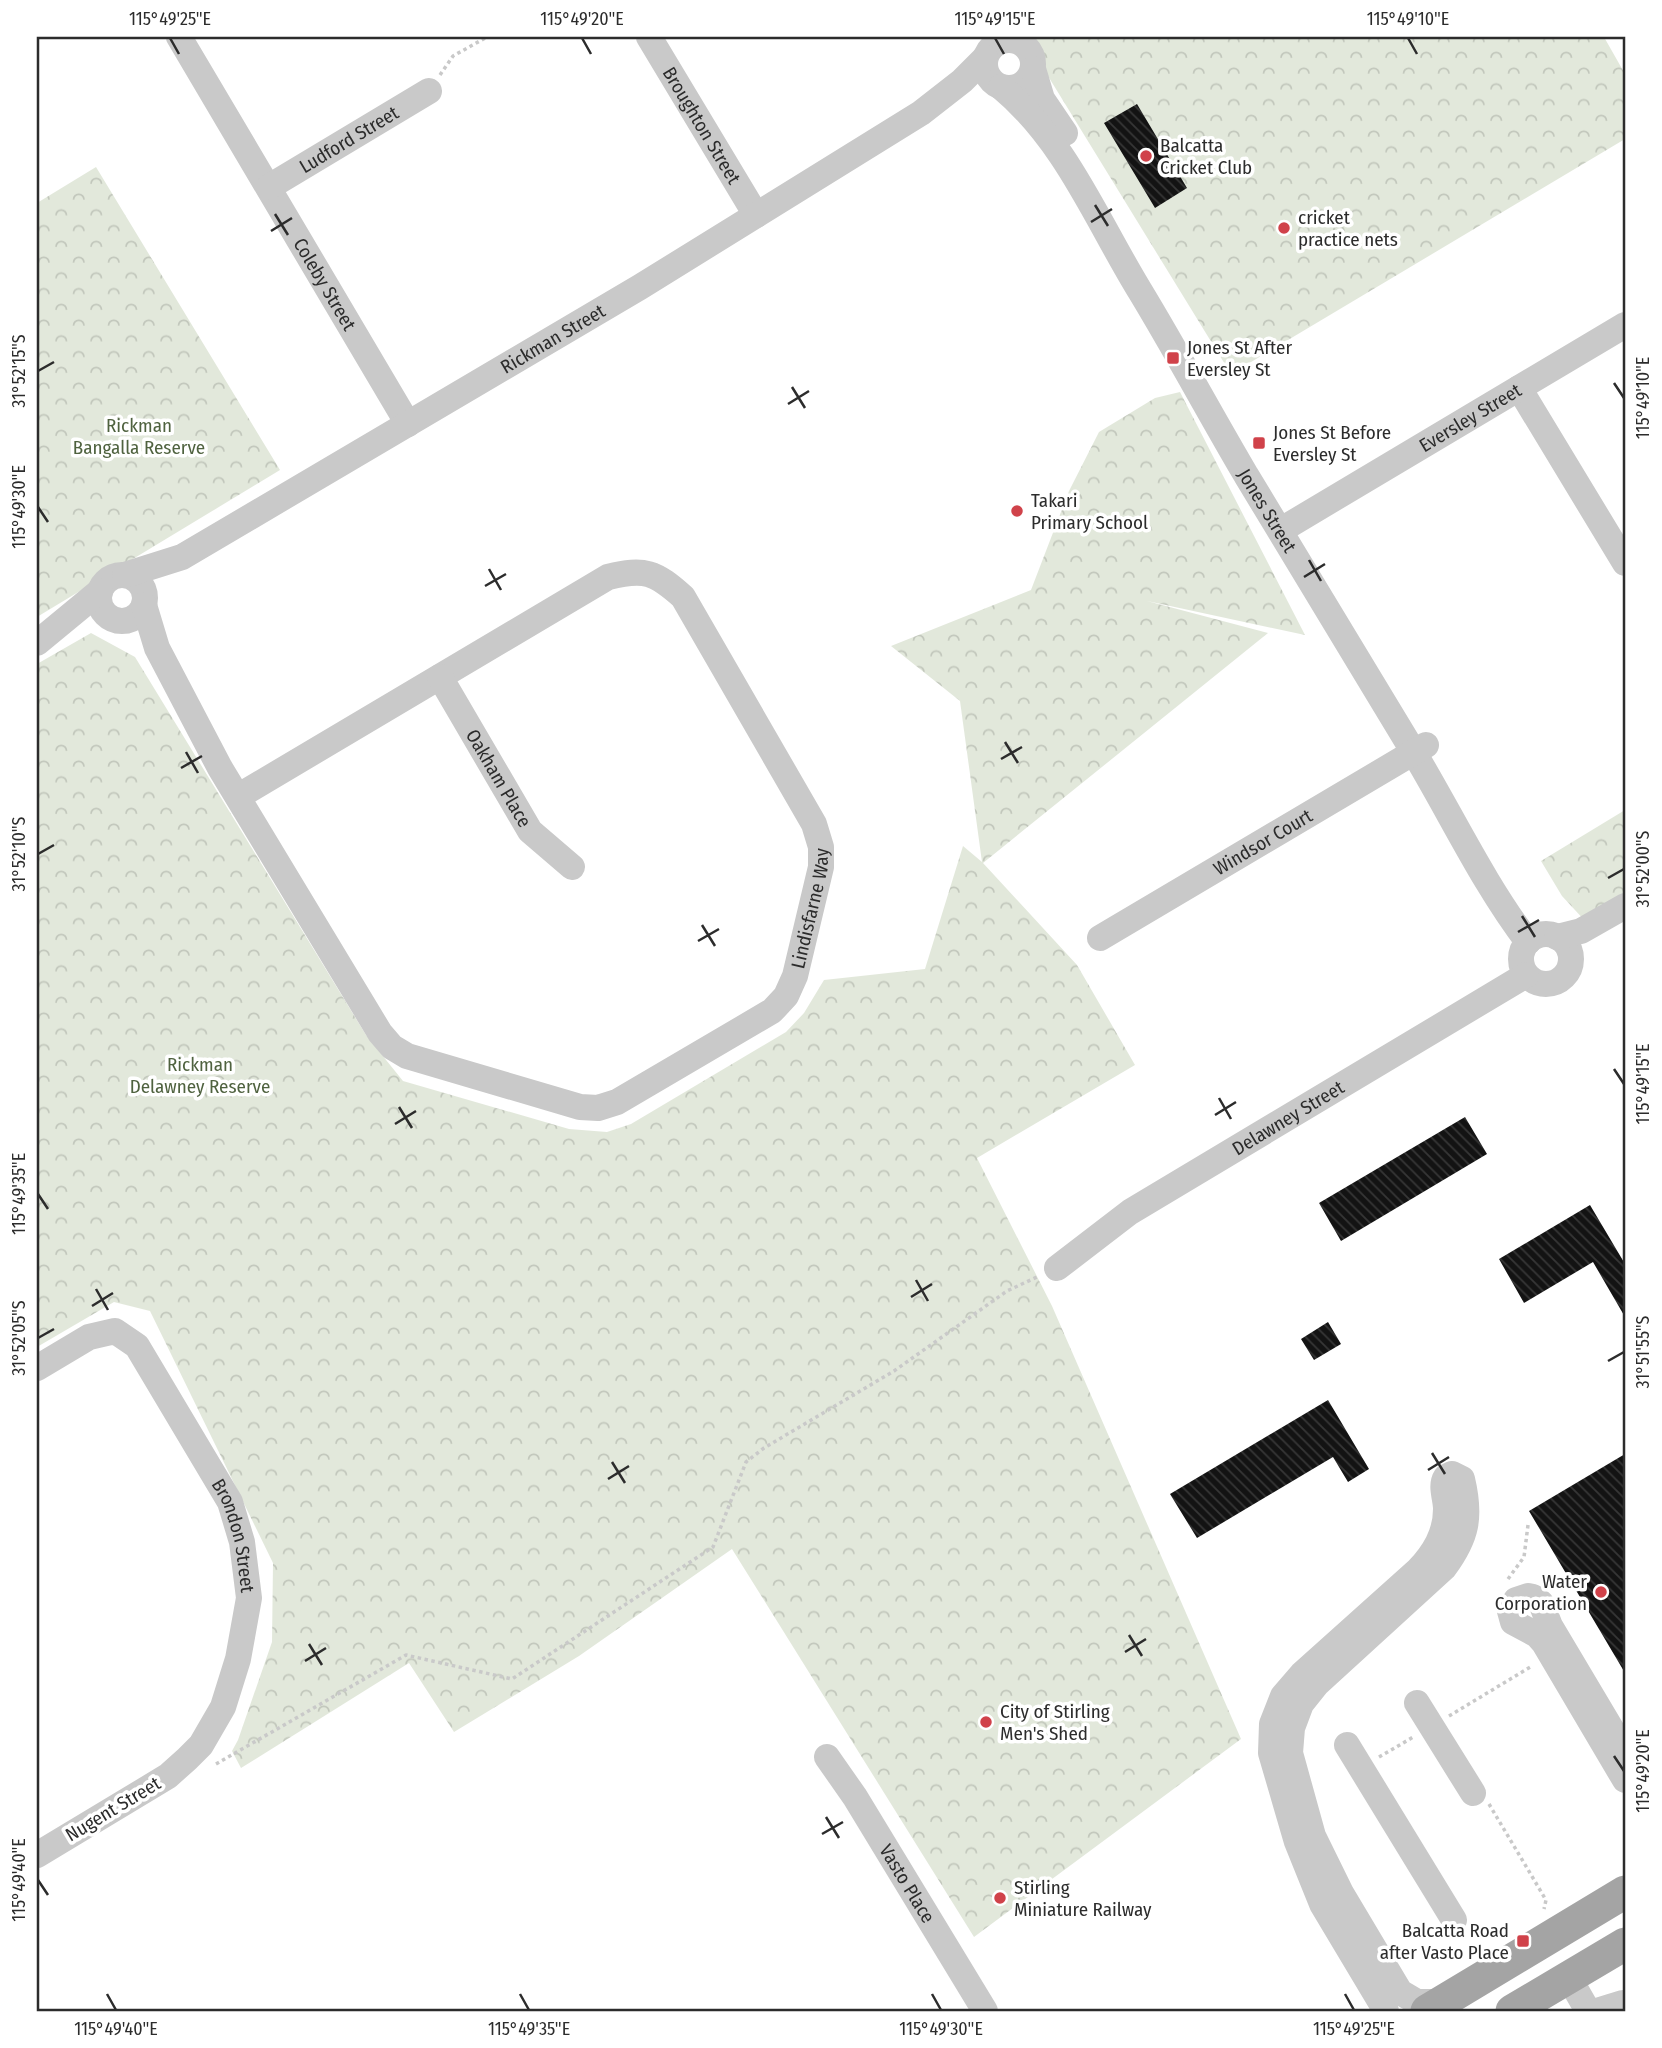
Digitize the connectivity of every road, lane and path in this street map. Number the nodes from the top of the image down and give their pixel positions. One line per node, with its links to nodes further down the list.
1 (179, 37): 7 (street, Coleby Street)
2 (487, 37): 6 (path)
3 (649, 37): 8 (street, Broughton Street)
4 (996, 56): 5 (street, Jones Street); 5 (street, Rickman Street); 8 (street, Rickman Street); 12 (street, Jones Street)
5 (1033, 69): 12 (street, Jones Street)
6 (429, 90): 7 (street, Ludford Street)
7 (269, 187): 11 (street, Coleby Street)
8 (756, 215): 11 (street, Rickman Street)
9 (1625, 325): 10 (street, Eversley Street)
10 (1519, 388): 12 (street, Eversley Street); 14 (street)
11 (408, 424): 13 (street, Rickman Street)
12 (1287, 526): 22 (street, Jones Street)
13 (181, 557): 15 (street, Rickman Street); 17 (street, Rickman Street)
14 (1625, 563)
15 (125, 575): 16 (street); 17 (street)
16 (100, 591): 18 (street); 19 (street)
17 (145, 601): 18 (street); 20 (street, Lindisfarne Way)
18 (115, 620): 19 (street); 20 (street, Lindisfarne Way)
19 (39, 641)
20 (157, 648): 23 (street, Lindisfarne Way)
21 (440, 677): 23 (street, Lindisfarne Way); 23 (street, Lindisfarne Way); 24 (street, Oakham Place)
22 (1420, 749): 27 (street, Windsor Court); 28 (street, Jones Street)
23 (239, 796)
24 (572, 867)
25 (1625, 906): 28 (street)
26 (1625, 922): 29 (street)
27 (1100, 937)
28 (1543, 938): 29 (street, Jones Street); 30 (street)
29 (1569, 970): 30 (street)
30 (1526, 975): 31 (street, Delawney Street)
31 (1057, 1268): 42 (path)
32 (37, 1368): 41 (street, Brondon Street)
33 (1528, 1525): 34 (path)
34 (1509, 1585)
35 (1551, 1654): 37 (path); 39 (street); 44 (street)
36 (1417, 1703): 37 (street)
37 (1431, 1726): 43 (path); 45 (street)
38 (1347, 1745): 43 (street)
39 (1625, 1752)
40 (827, 1757): 55 (street, Vasto Place)
41 (187, 1759): 46 (street, Nugent Street)
42 (216, 1764)
43 (1361, 1768): 49 (street)
44 (1625, 1780)
45 (1480, 1797): 48 (path)
46 (37, 1855)
47 (1623, 1892): 54 (main road)
48 (1540, 1915)
49 (1454, 1920)
50 (1625, 1944): 51 (main road)
51 (1569, 1978): 56 (main road); 57 (street)
52 (1623, 2003): 58 (street)
53 (1390, 2006): 53 (street); 54 (street)
54 (1434, 2007)
55 (985, 2011)
56 (1515, 2011)
57 (1588, 2011)
58 (1597, 2011)

